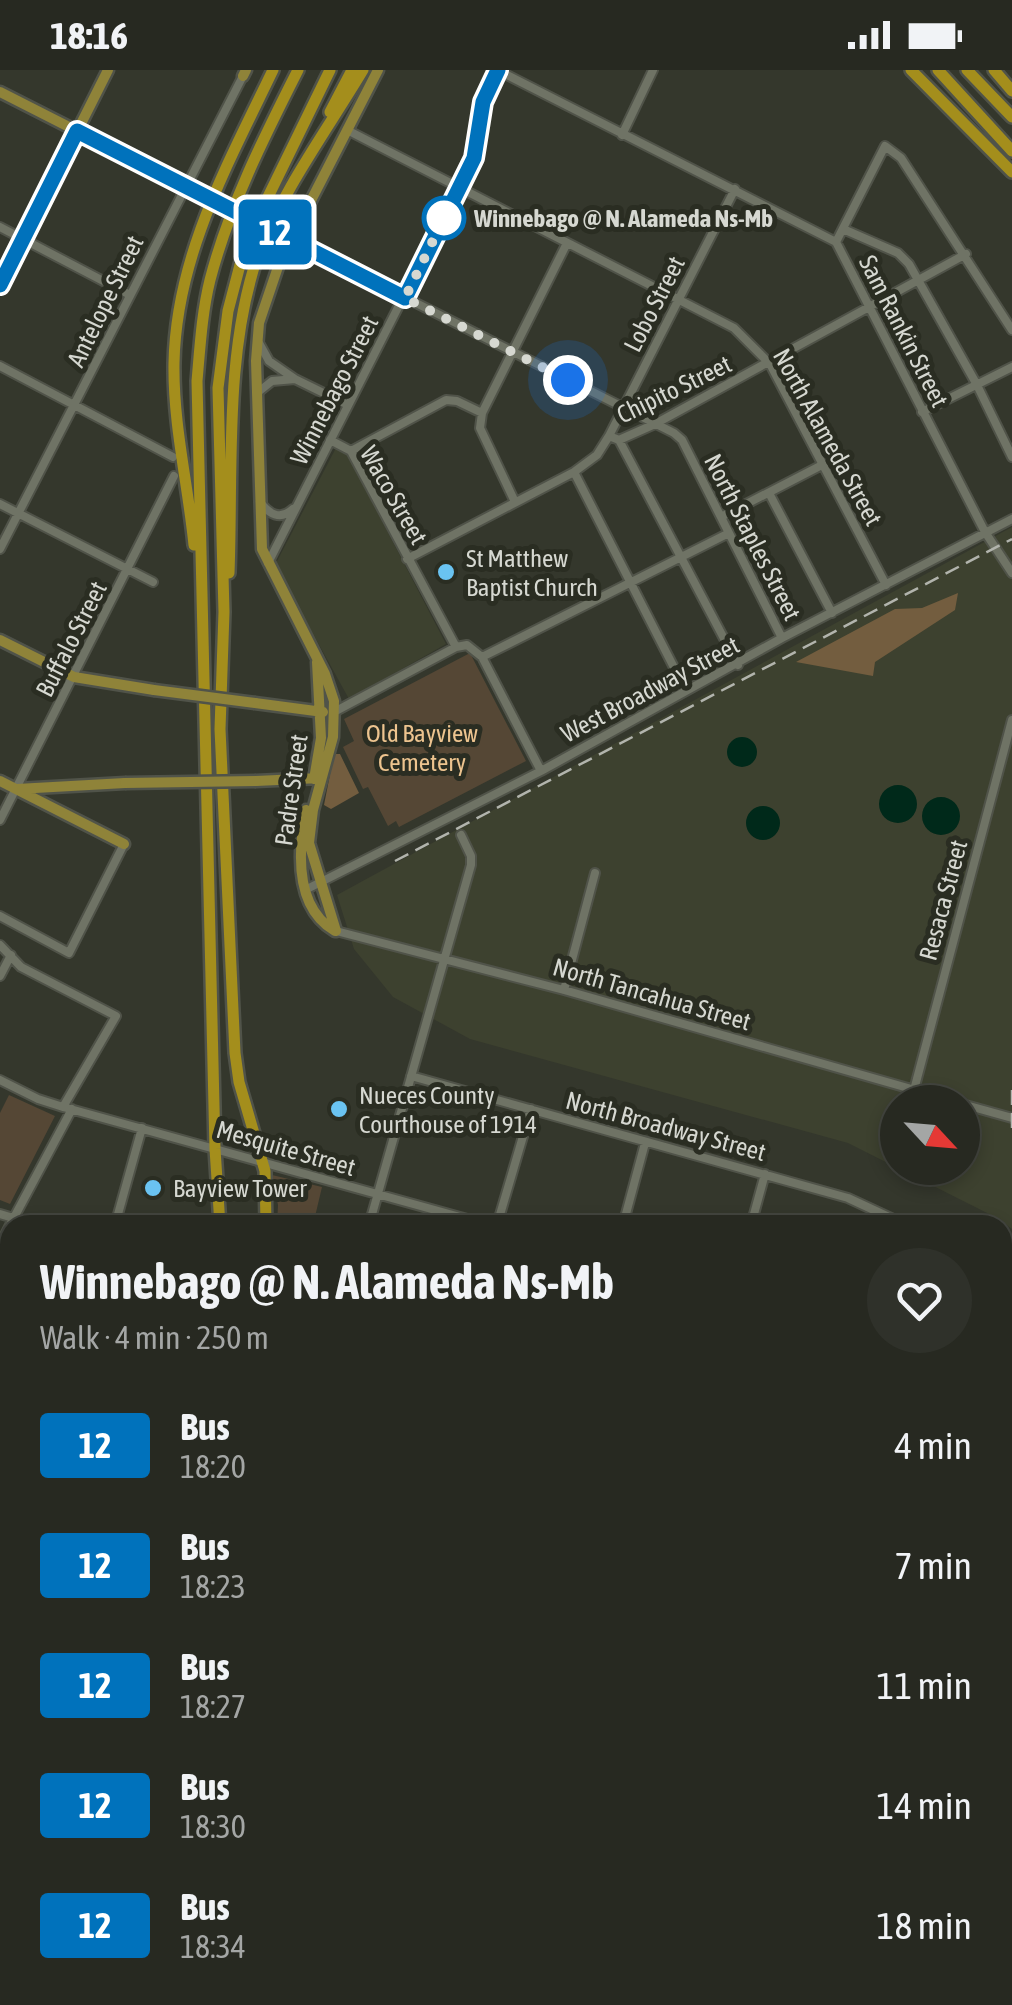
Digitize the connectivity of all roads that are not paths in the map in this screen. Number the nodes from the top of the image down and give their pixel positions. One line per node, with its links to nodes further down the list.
1 (108, 70): 20 (main road)
2 (231, 70): 15 (street)
3 (273, 70): 86 (highway)
4 (298, 70): 86 (highway)
5 (330, 70): 84 (highway)
6 (352, 70): 27 (highway)
7 (364, 70): 27 (highway)
8 (378, 70): 19 (main road, Padre Street)
9 (498, 70): 21 (street, Sam Rankin Street); 25 (street, Winnebago Street)
10 (654, 70): 21 (street)
11 (911, 70): 23 (highway)
12 (938, 70): 22 (highway)
13 (967, 70): 18 (highway)
14 (994, 70): 16 (highway)
15 (245, 72): 24 (street, Antelope Street)
16 (1012, 91)
17 (0, 92): 20 (main road, North Staples Street)
18 (1012, 117)
19 (347, 130): 25 (street, North Alameda Street); 30 (main road, Padre Street)
20 (77, 131): 24 (main road, North Staples Street); 31 (main road)
21 (622, 134): 26 (street, Sam Rankin Street)
22 (1012, 151)
23 (1012, 172)
24 (190, 189): 30 (main road, North Staples Street, bridge); 37 (street, Antelope Street)
25 (459, 189): 33 (street, North Alameda Street); 38 (street, Winnebago Street)
26 (735, 189): 32 (street, Sam Rankin Street); 39 (street, Lobo Street)
27 (280, 209): 84 (highway)
28 (0, 227): 31 (street)
29 (843, 229): 32 (street); 34 (street); 35 (street)
30 (287, 238): 38 (street, North Staples Street); 42 (main road, Padre Street)
31 (24, 239): 36 (main road); 37 (street)
32 (836, 242): 40 (street, Sam Rankin Street)
33 (566, 243): 39 (street, North Alameda Street); 43 (street)
34 (966, 254): 35 (street, Chipito Street); 41 (street)
35 (919, 282): 40 (street, Chipito Street); 48 (street)
36 (0, 285)
37 (130, 295): 51 (street, Antelope Street)
38 (405, 298): 43 (street, North Staples Street); 50 (street, Winnebago Street)
39 (678, 300): 44 (street, North Alameda Street); 52 (street, Lobo Street)
40 (868, 307): 44 (street, Chipito Street); 53 (street, Sam Rankin Street)
41 (1012, 330)
42 (258, 340): 47 (street); 49 (main road, Padre Street)
43 (514, 352): 52 (street, North Staples Street); 54 (street)
44 (770, 364): 55 (street, Chipito Street); 62 (street, North Alameda Street)
45 (0, 366): 51 (street)
46 (1012, 367): 48 (street)
47 (295, 378): 49 (street); 50 (street)
48 (976, 384): 53 (street); 61 (street)
49 (257, 393): 66 (main road, Padre Street)
50 (348, 405): 57 (street, Winnebago Street)
51 (75, 406): 60 (street); 70 (street, Antelope Street)
52 (624, 408): 55 (street, North Staples Street); 56 (street, Lobo Street)
53 (922, 412): 73 (street, Sam Rankin Street)
54 (482, 413): 59 (street); 67 (street)
55 (654, 424): 58 (street, Chipito Street); 71 (street, North Staples Street)
56 (609, 436): 58 (street, Chipito Street); 63 (street, Chipito Street)
57 (330, 440): 59 (street, Waco Street); 69 (street, Winnebago Street)
58 (620, 440): 76 (street)
59 (351, 452): 77 (street, Waco Street)
60 (173, 456)
61 (1012, 457)
62 (822, 465): 65 (street); 83 (street, North Alameda Street)
63 (574, 472): 67 (street, Chipito Street); 81 (street)
64 (174, 476): 79 (street, Buffalo Street)
65 (769, 493): 71 (street); 85 (street)
66 (258, 499): 69 (street); 78 (main road, Padre Street)
67 (514, 502): 77 (street, Chipito Street)
68 (0, 504): 70 (street)
69 (296, 506): 78 (street, Winnebago Street)
70 (18, 513): 75 (street, Antelope Street); 79 (street)
71 (720, 517): 74 (street, North Staples Street)
72 (1012, 519): 73 (street, West Broadway Street)
73 (985, 532): 80 (street, Sam Rankin Street); 83 (street, West Broadway Street)
74 (728, 533): 76 (street); 87 (street, North Staples Street)
75 (0, 549)
76 (680, 557): 81 (street); 92 (street)
77 (408, 560): 89 (street, Waco Street)
78 (268, 563): 90 (main road, Padre Street)
79 (129, 570): 82 (street); 93 (street, Buffalo Street)
80 (1012, 574)
81 (630, 581): 91 (street); 94 (street)
82 (153, 582)
83 (886, 584): 85 (street, West Broadway Street)
84 (224, 612): 127 (highway)
85 (832, 613): 87 (street, West Broadway Street)
86 (202, 623): 126 (highway)
87 (782, 638): 92 (street, West Broadway Street)
88 (0, 640): 93 (main road)
89 (456, 647): 91 (street); 96 (street)
90 (316, 656): 95 (main road, Padre Street); 96 (main road, Padre Street)
91 (482, 657): 98 (street)
92 (738, 665): 94 (street, West Broadway Street)
93 (74, 677): 95 (main road, bridge); 101 (street, Buffalo Street)
94 (686, 691): 98 (street, West Broadway Street)
95 (320, 712): 96 (main road); 99 (main road, Padre Street)
96 (334, 712): 99 (main road, Padre Street)
97 (1012, 720): 119 (street, Resaca Street)
98 (541, 771): 106 (street, West Broadway Street)
99 (318, 778): 101 (main road, bridge); 106 (main road, Padre Street); 107 (main road, Padre Street)
100 (0, 781): 101 (main road)
101 (16, 790): 102 (street, Buffalo Street); 104 (main road)
102 (0, 820)
103 (461, 835): 113 (street)
104 (124, 844): 108 (street)
105 (595, 874): 115 (street)
106 (320, 884): 107 (street, West Broadway Street); 109 (main road, Padre Street)
107 (306, 890): 109 (main road, Padre Street)
108 (0, 916)
109 (336, 931): 113 (street, North Tancahua Street)
110 (0, 945): 112 (street)
111 (0, 954): 112 (street)
112 (11, 955): 114 (street); 120 (street)
113 (443, 958): 115 (street, North Tancahua Street); 116 (street)
114 (0, 976)
115 (564, 990): 118 (street, North Tancahua Street)
116 (411, 1076): 121 (street, North Broadway Street); 129 (street)
117 (0, 1080): 120 (street, Mesquite Street)
118 (896, 1085)
119 (915, 1085)
120 (68, 1108): 124 (street, Mesquite Street); 131 (street)
121 (531, 1109): 125 (street, North Broadway Street); 137 (street)
122 (980, 1109): 123 (street, North Tancahua Street)
123 (1012, 1118)
124 (142, 1128): 126 (street, Mesquite Street); 132 (street)
125 (644, 1143): 128 (street, North Broadway Street); 138 (street)
126 (215, 1149): 127 (street, Mesquite Street); 133 (highway)
127 (263, 1165): 129 (street, Mesquite Street); 134 (highway)
128 (765, 1174): 130 (street, North Broadway Street); 139 (street)
129 (377, 1194): 135 (street); 136 (street, Mesquite Street)
130 (882, 1214)
131 (15, 1215)
132 (118, 1215)
133 (219, 1215)
134 (266, 1215)
135 (372, 1215)
136 (453, 1215)
137 (500, 1215)
138 (625, 1215)
139 (753, 1215)

